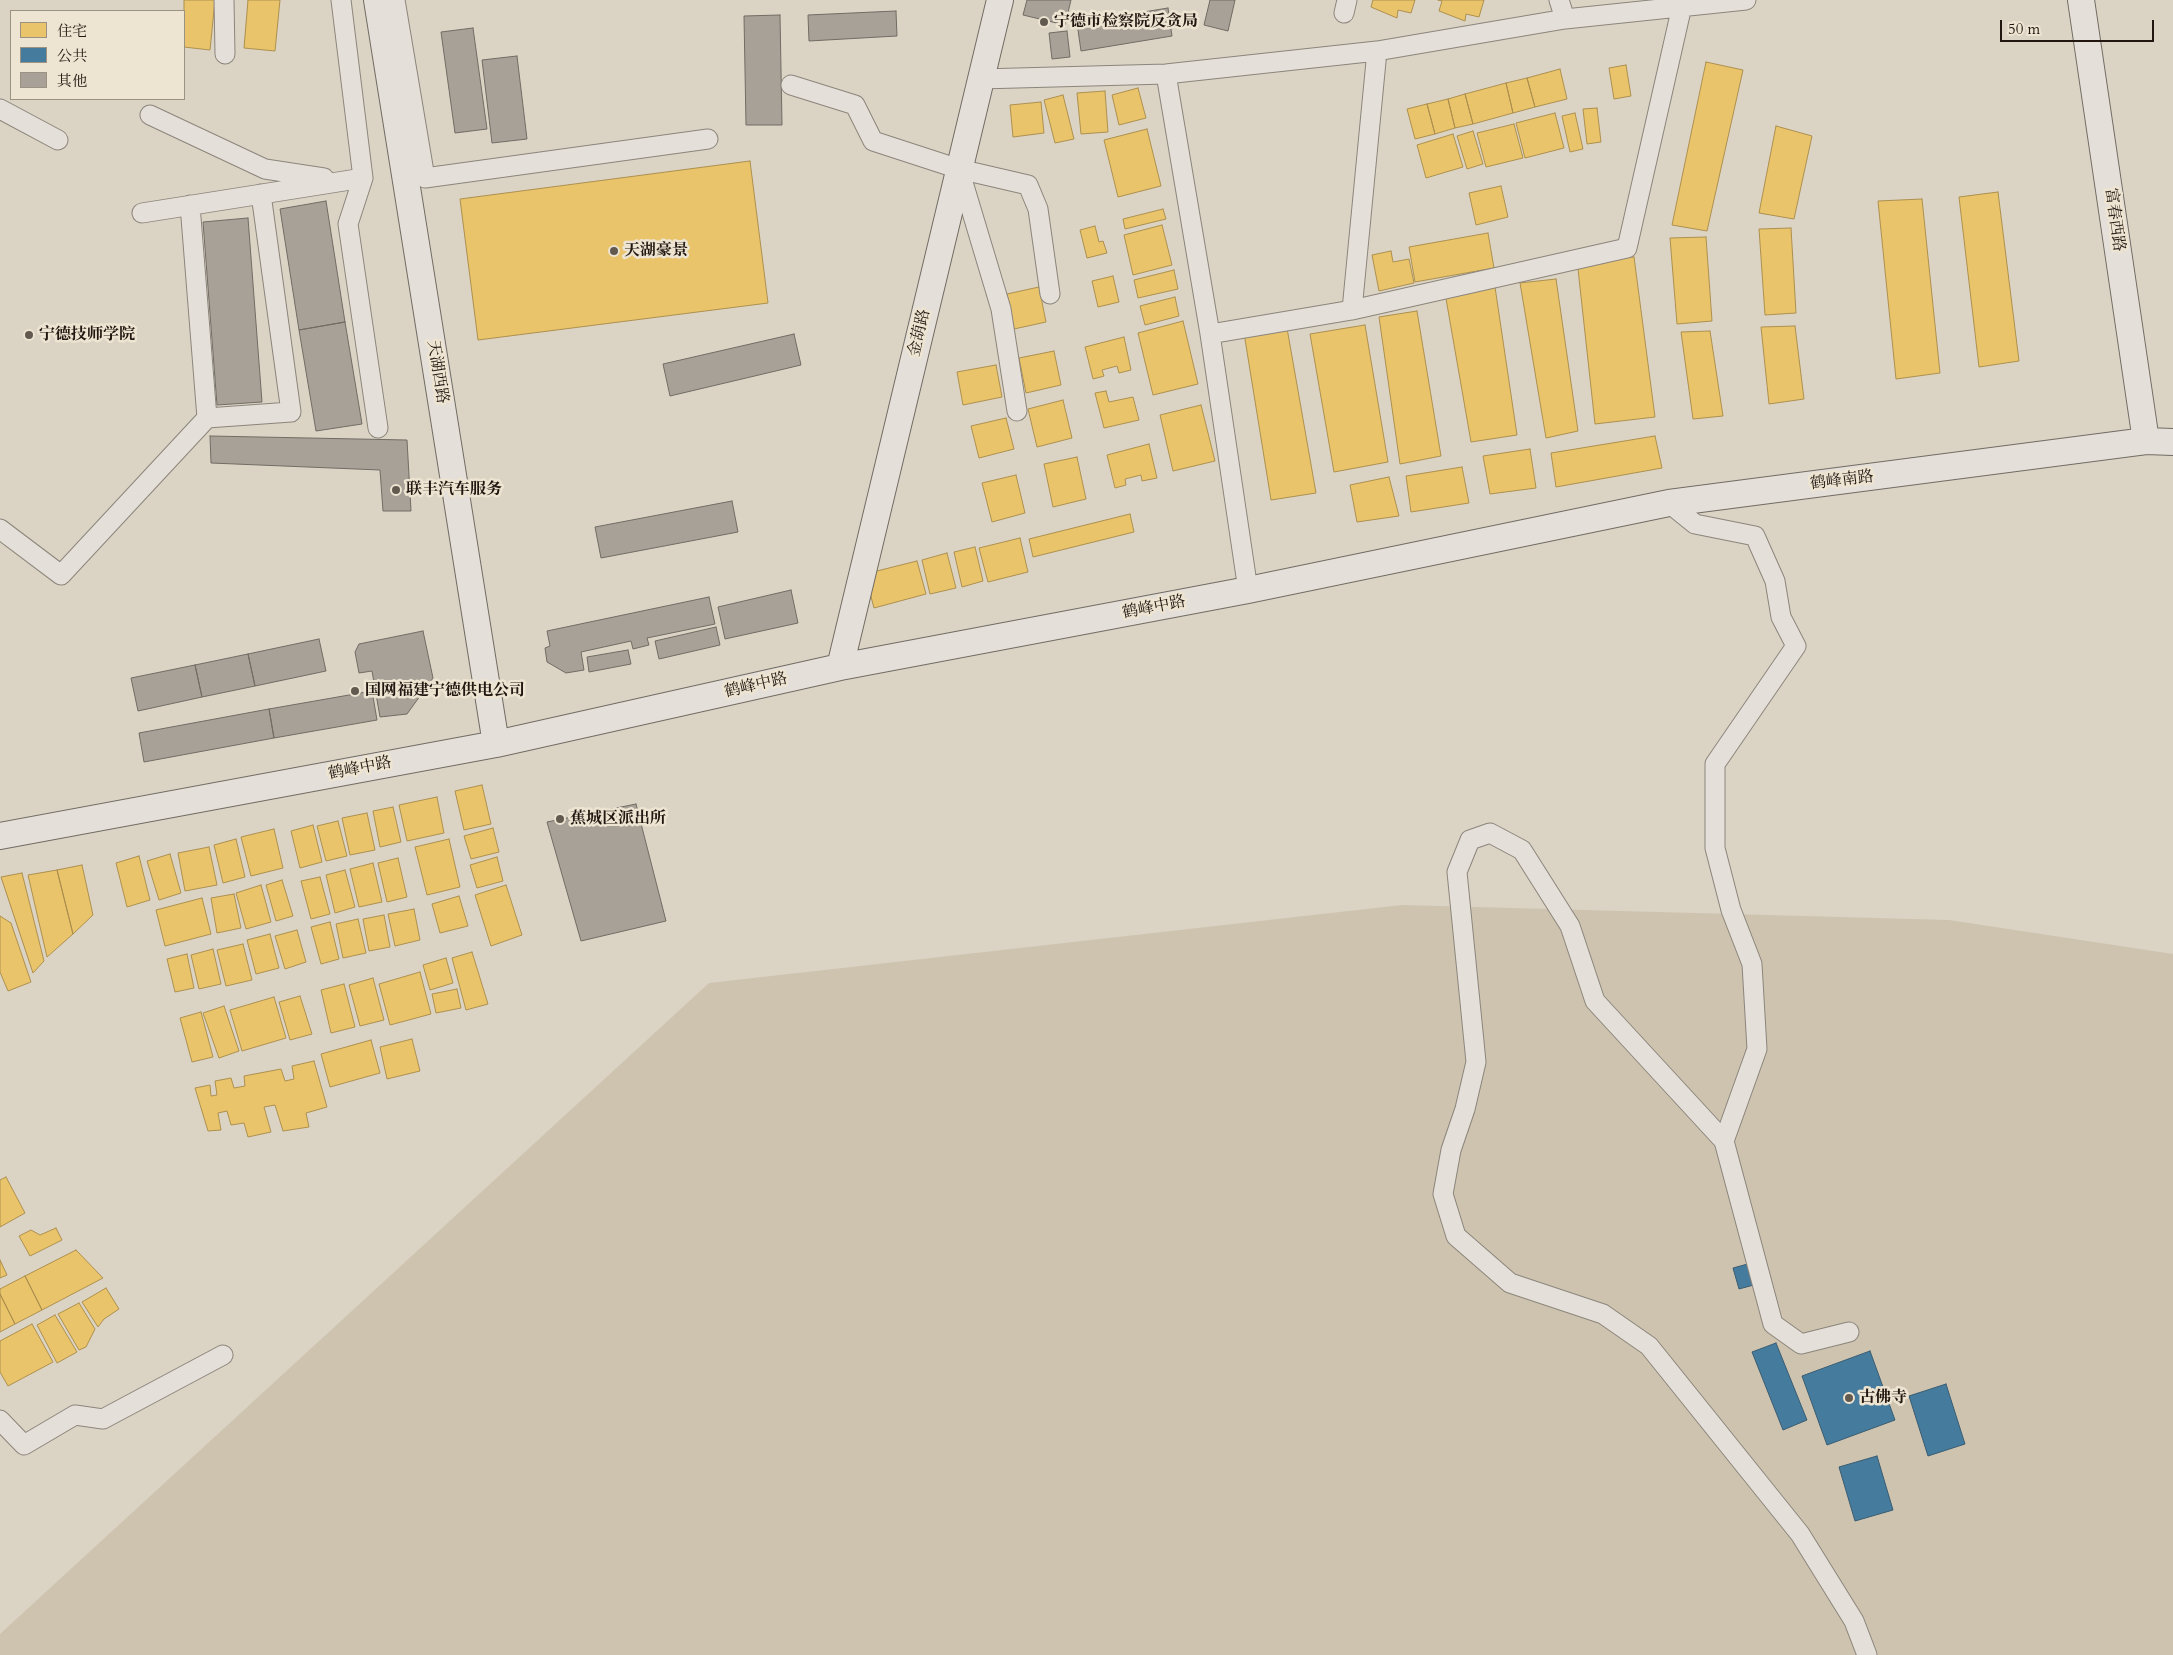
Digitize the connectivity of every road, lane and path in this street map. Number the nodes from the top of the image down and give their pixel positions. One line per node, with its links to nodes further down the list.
1 (224, 0): 12 (street)
2 (341, 0): 21 (street)
3 (377, 0): 38 (street, 天湖西路)
4 (395, 0): 18 (street)
5 (1000, 0): 14 (street, 金葫路)
6 (1559, 0): 10 (street)
7 (1746, 0): 9 (street)
8 (2081, 0): 31 (street, 富春西路)
9 (1682, 6): 10 (street); 26 (street)
10 (1565, 19): 11 (street)
11 (1377, 51): 13 (street); 26 (street)
12 (225, 54)
13 (1166, 74): 14 (street); 27 (street)
14 (980, 79): 20 (street, 金葫路)
15 (791, 85): 20 (street)
16 (0, 109): 19 (street)
17 (150, 116): 21 (street)
18 (708, 139)
19 (58, 140)
20 (959, 169): 25 (street); 28 (street); 37 (street, 金葫路)
21 (354, 179): 22 (street); 30 (street)
22 (261, 194): 23 (street); 29 (street)
23 (190, 205): 24 (street); 29 (street)
24 (142, 213)
25 (1050, 294)
26 (1352, 310): 27 (street)
27 (1210, 334): 36 (street)
28 (1017, 411)
29 (206, 418): 34 (street)
30 (378, 428)
31 (2146, 440): 32 (street, 鹤峰南路); 33 (street, 鹤峰南路)
32 (2173, 442)
33 (1669, 503): 35 (street, 鹤峰南路); 40 (street)
34 (0, 529)
35 (1513, 537): 36 (street, 鹤峰中路)
36 (1248, 590): 37 (street, 鹤峰中路)
37 (840, 667): 38 (street, 鹤峰中路)
38 (496, 744): 39 (street, 鹤峰中路)
39 (0, 836)
40 (1724, 1141): 41 (street); 44 (street)
41 (1849, 1332)
42 (223, 1355): 43 (street)
43 (0, 1420)
44 (1867, 1655)

